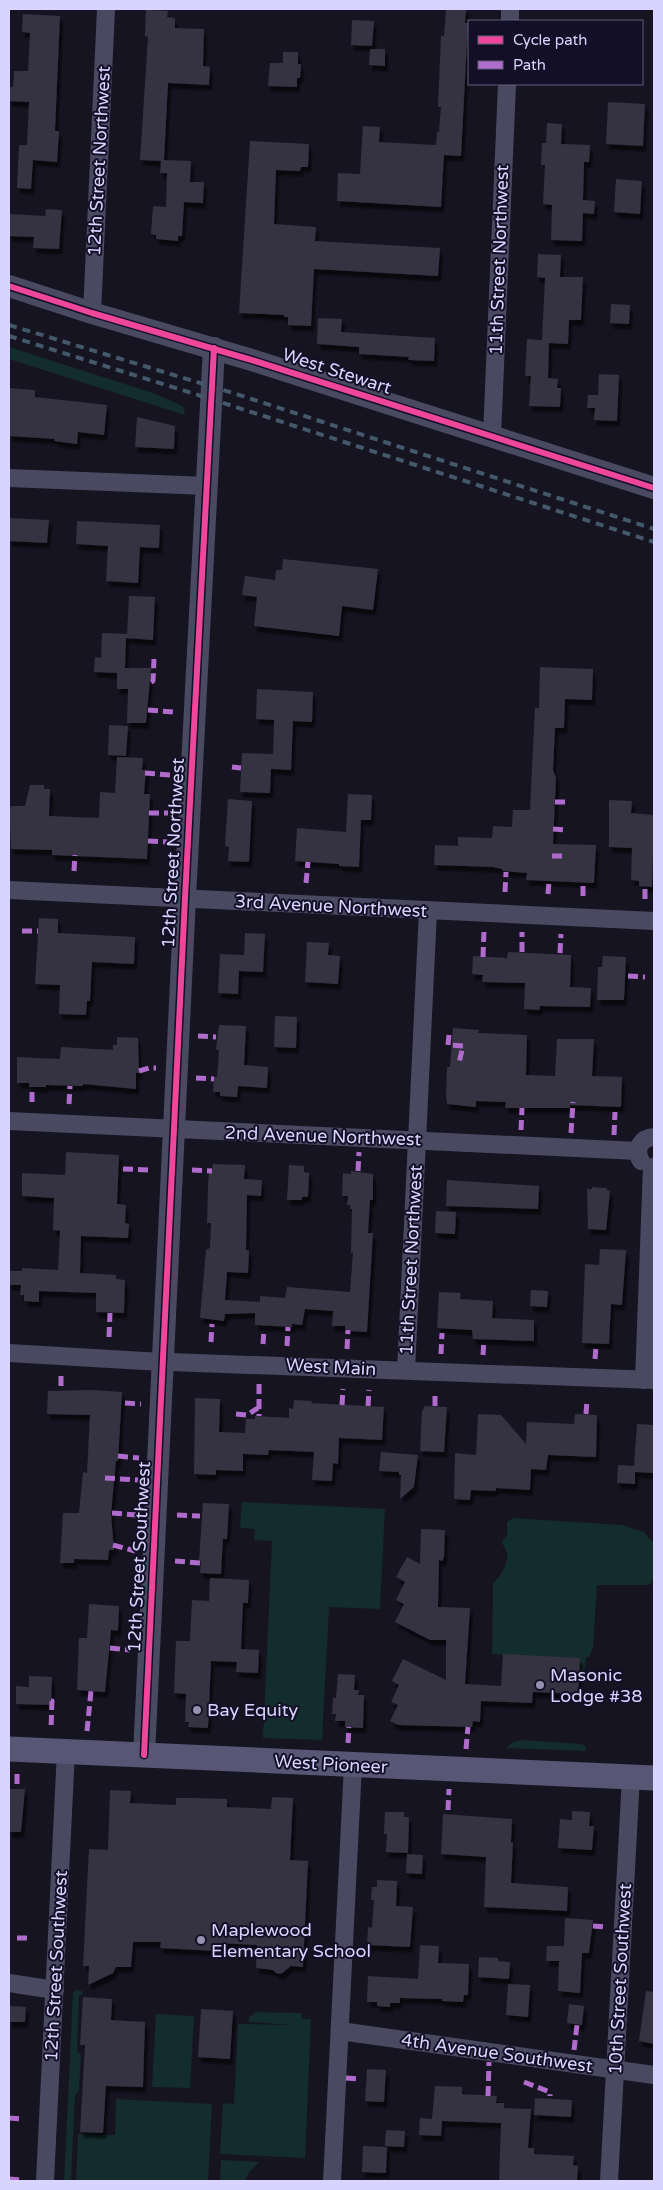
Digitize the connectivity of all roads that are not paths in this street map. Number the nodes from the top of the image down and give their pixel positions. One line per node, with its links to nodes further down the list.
1 (106, 9): 4 (street, 12th Street Northwest)
2 (507, 85): 6 (street, 11th Street Northwest)
3 (9, 286): 4 (street, West Stewart)
4 (92, 313): 5 (street, West Stewart)
5 (214, 348): 6 (street, West Stewart); 8 (street, 12th Street Northwest)
6 (492, 436): 9 (street, West Stewart)
7 (9, 478): 8 (street)
8 (208, 486): 11 (street, 12th Street Northwest)
9 (654, 488)
10 (9, 890): 11 (street, 3rd Avenue Northwest)
11 (185, 898): 12 (street, 3rd Avenue Northwest); 15 (street, 12th Street Northwest)
12 (428, 911): 13 (street, 3rd Avenue Northwest); 17 (street, 11th Street Northwest)
13 (654, 921)
14 (9, 1121): 15 (street, 2nd Avenue Northwest)
15 (173, 1130): 17 (street, 2nd Avenue Northwest); 21 (street, 12th Street Northwest)
16 (654, 1133): 18 (street)
17 (417, 1140): 18 (street, 2nd Avenue Northwest); 22 (street, 11th Street Northwest)
18 (638, 1151): 19 (street)
19 (653, 1166): 23 (street)
20 (9, 1353): 21 (street, West Main)
21 (164, 1361): 22 (street, West Main); 26 (street, 12th Street Southwest)
22 (406, 1370): 23 (street, West Main)
23 (649, 1380)
24 (9, 1748): 25 (main road, West Pioneer)
25 (66, 1751): 26 (main road, West Pioneer); 30 (street, 12th Street Southwest)
26 (144, 1755): 27 (main road, West Pioneer)
27 (352, 1765): 28 (main road, West Pioneer); 31 (street)
28 (642, 1777): 32 (street, 10th Street Southwest)
29 (9, 1983): 30 (street)
30 (55, 1990): 34 (street, 12th Street Southwest)
31 (340, 2031): 32 (street, 4th Avenue Southwest); 35 (street)
32 (616, 2069): 33 (street, 4th Avenue Southwest); 36 (street, 10th Street Southwest)
33 (654, 2075)
34 (46, 2181)
35 (332, 2181)
36 (610, 2181)

